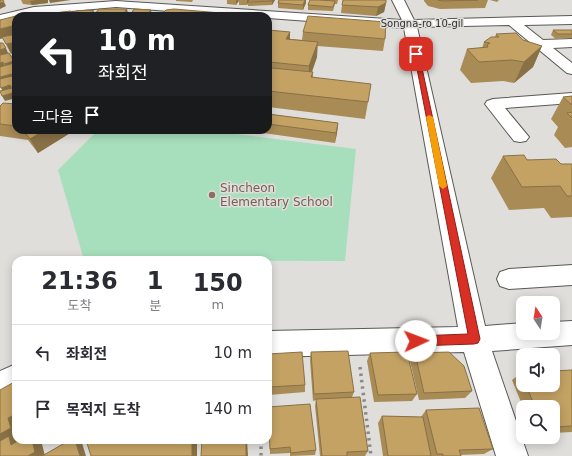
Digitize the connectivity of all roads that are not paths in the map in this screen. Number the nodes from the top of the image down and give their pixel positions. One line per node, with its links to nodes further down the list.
1 (398, 0): 14 (street)
2 (117, 2): 5 (street, Songna-ro 10-gil); 6 (street, Songna-ro 10-gil)
3 (15, 3): 4 (street)
4 (33, 12)
5 (44, 12)
6 (250, 12)
7 (540, 12): 12 (street)
8 (272, 14): 14 (street, Songna-ro 10-gil)
9 (12, 17): 10 (street, Songna-ro 10-gil)
10 (0, 19)
11 (572, 20): 12 (street, Songna-ro 10-gil)
12 (551, 21): 13 (street, Songna-ro 10-gil)
13 (513, 22): 14 (street, Songna-ro 10-gil); 16 (street)
14 (410, 24): 23 (street)
15 (572, 42): 16 (street)
16 (540, 44): 17 (street)
17 (572, 70)
18 (572, 98): 19 (street)
19 (520, 137)
20 (572, 275): 21 (street)
21 (509, 279)
22 (572, 333): 23 (street)
23 (474, 339): 24 (street); 27 (street)
24 (272, 344)
25 (12, 380): 26 (street)
26 (0, 387)
27 (512, 456)

